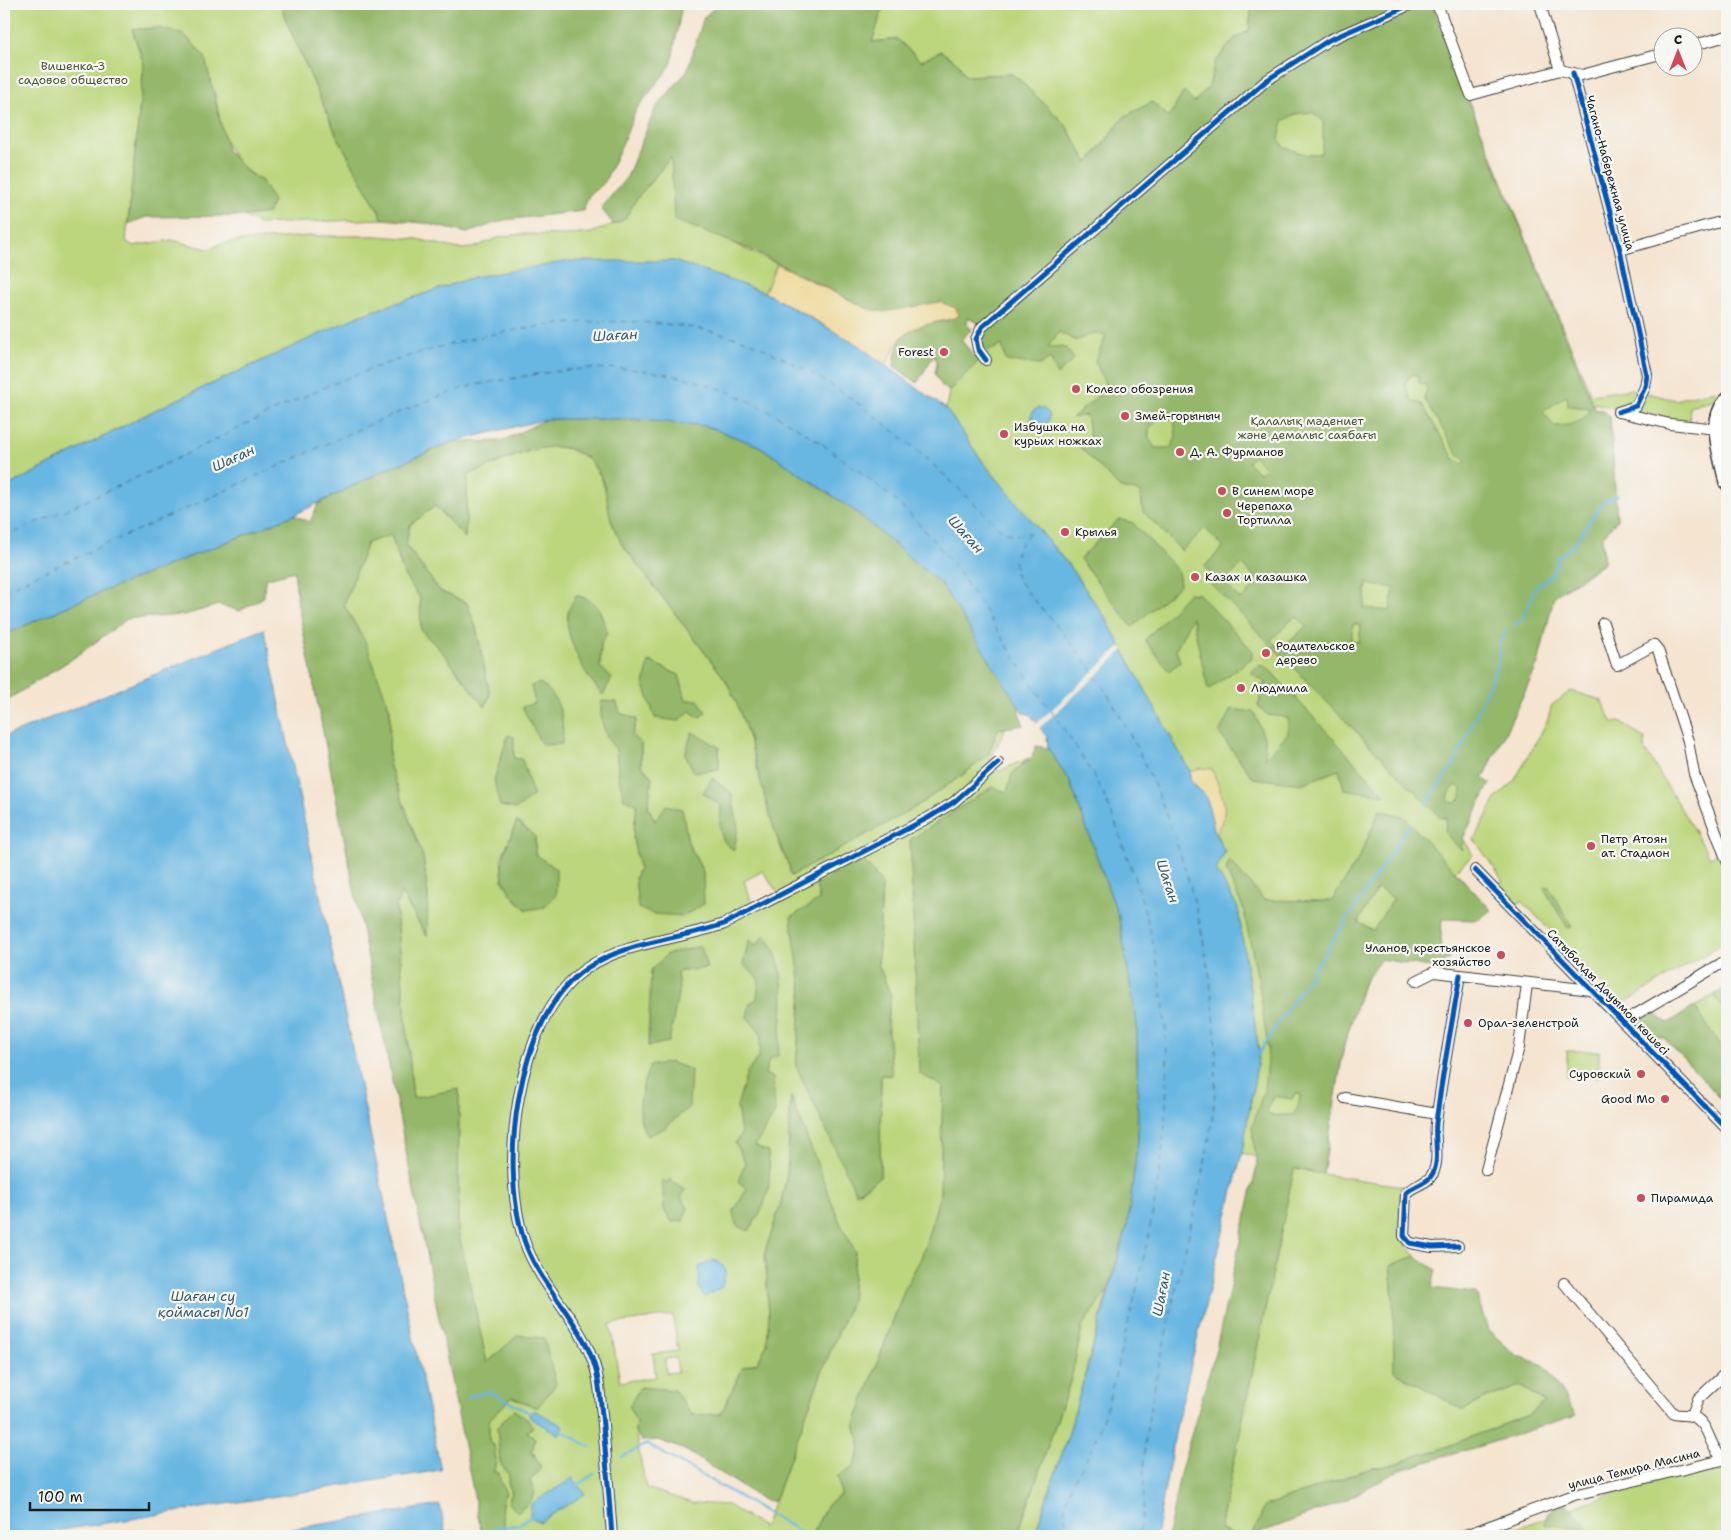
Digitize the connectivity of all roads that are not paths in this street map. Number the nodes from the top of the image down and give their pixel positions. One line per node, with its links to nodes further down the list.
1 (1412, 4): 11 (street)
2 (1437, 4): 7 (street)
3 (1540, 4): 7 (street)
4 (1727, 36): 5 (street)
5 (1704, 42)
6 (1654, 56): 8 (street)
7 (1560, 70): 8 (street)
8 (1573, 73): 10 (street, Чагано-Набережная улица)
9 (1727, 220): 10 (street)
10 (1620, 250): 13 (street, Чагано-Набережная улица)
11 (986, 360)
12 (1727, 401): 13 (main road)
13 (1724, 430): 14 (main road)
14 (1727, 482)
15 (1603, 623): 17 (street)
16 (998, 763): 34 (street)
17 (1727, 861)
18 (1474, 870): 23 (street, Сатыбалды Дауымов көшесі)
19 (1727, 960): 24 (street)
20 (1460, 975): 21 (street); 22 (street); 26 (street)
21 (1416, 981)
22 (1527, 984): 23 (street); 28 (street)
23 (1592, 990): 24 (street, Сатыбалды Дауымов көшесі)
24 (1623, 1022): 27 (street, Сатыбалды Дауымов көшесі)
25 (1345, 1098): 26 (street)
26 (1437, 1114): 29 (street)
27 (1727, 1129)
28 (1486, 1170)
29 (1458, 1246)
30 (1564, 1283): 32 (street)
31 (1727, 1372): 32 (street)
32 (1692, 1415): 33 (street)
33 (1727, 1460): 35 (street, улица Темира Масина)
34 (612, 1536)
35 (1463, 1536)

